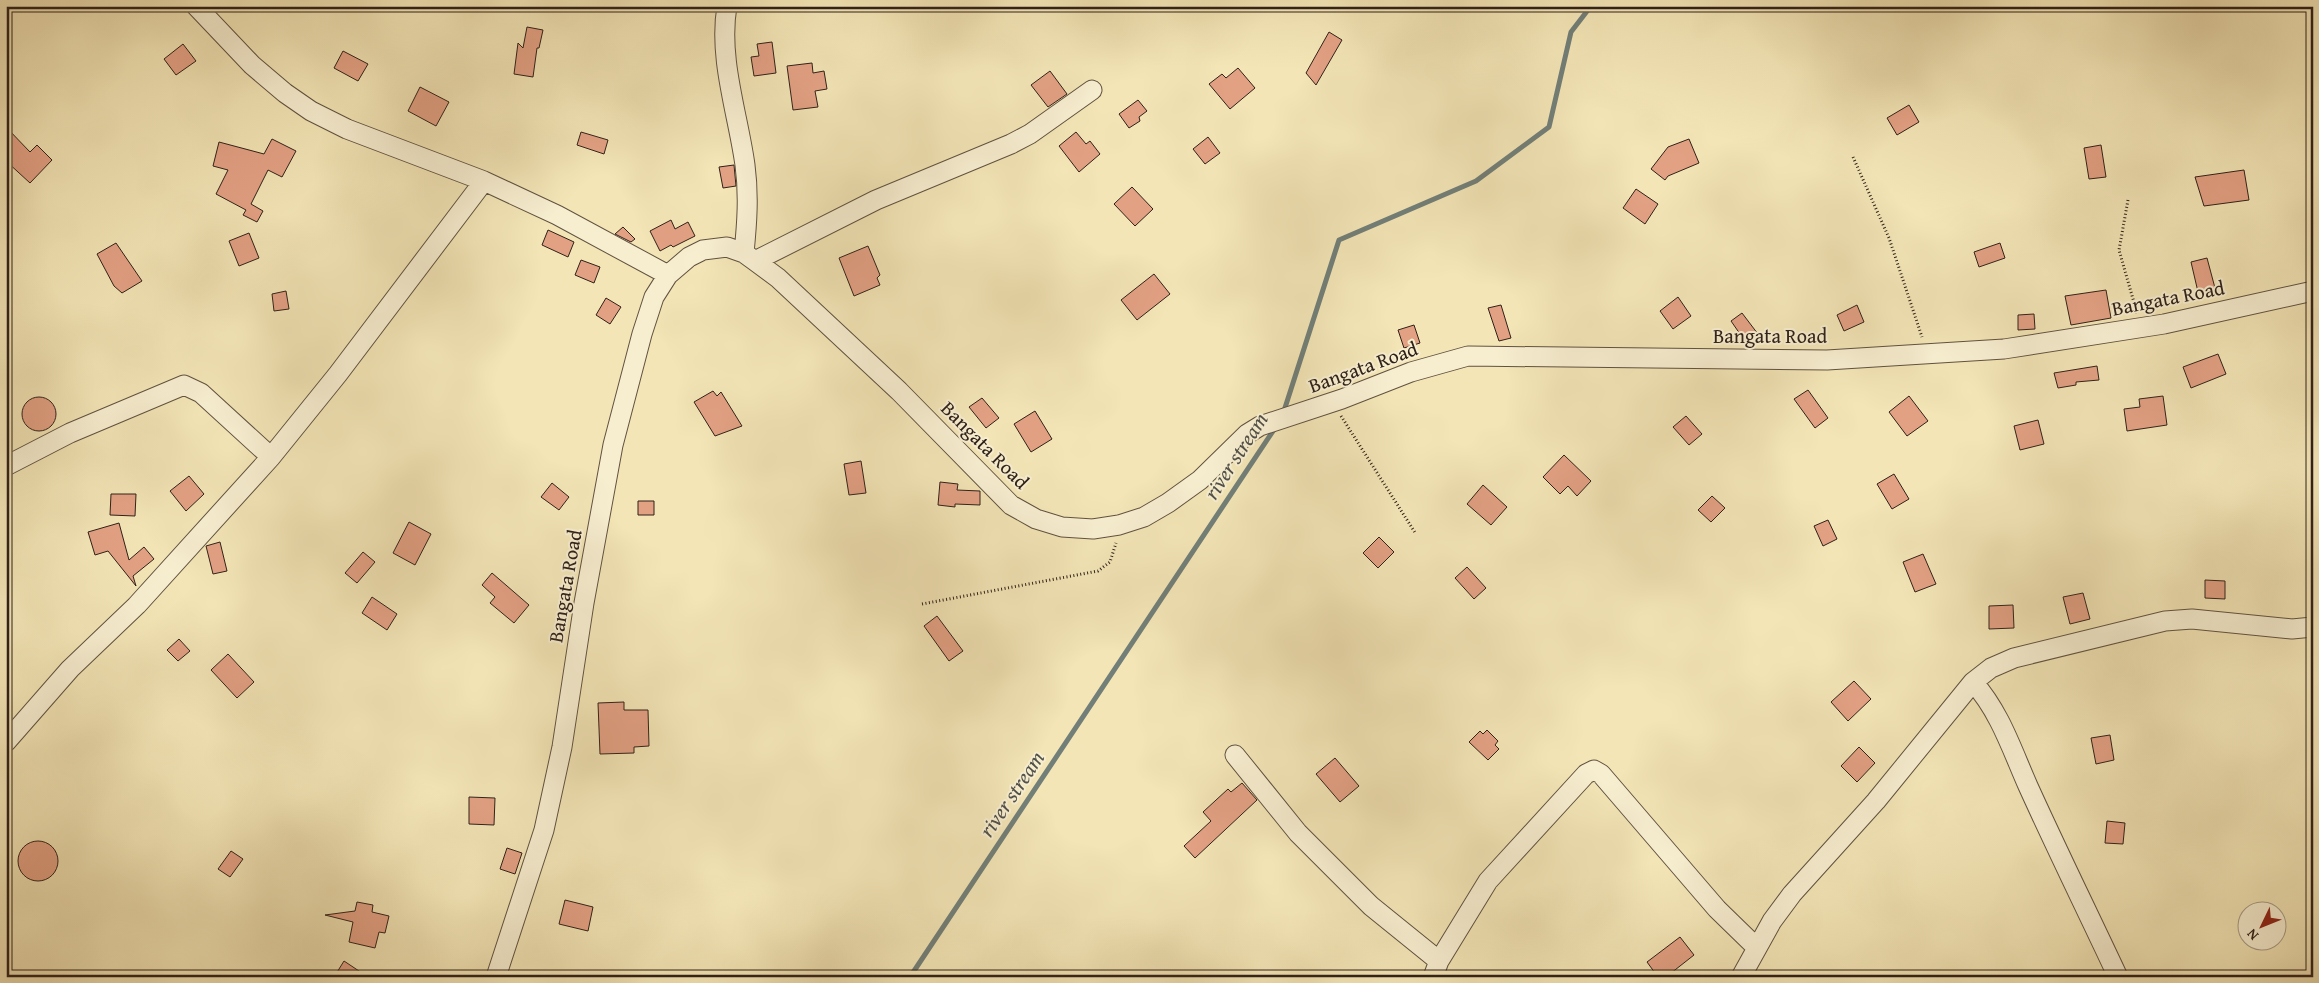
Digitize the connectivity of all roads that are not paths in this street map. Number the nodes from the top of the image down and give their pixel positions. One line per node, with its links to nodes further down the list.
1 (196, 6): 4 (street)
2 (727, 6): 5 (street)
3 (1092, 90): 5 (street)
4 (484, 181): 6 (street); 8 (street)
5 (750, 257): 6 (street, Bangata Road); 7 (street, Bangata Road)
6 (668, 275): 16 (street, Bangata Road)
7 (2313, 291)
8 (271, 457): 9 (street); 12 (street)
9 (6, 466)
10 (2313, 627): 11 (street)
11 (1973, 682): 14 (street); 18 (street)
12 (6, 742)
13 (1234, 755): 15 (street)
14 (1756, 947): 15 (street); 17 (street)
15 (1436, 969)
16 (496, 977)
17 (1741, 977)
18 (2118, 977)

